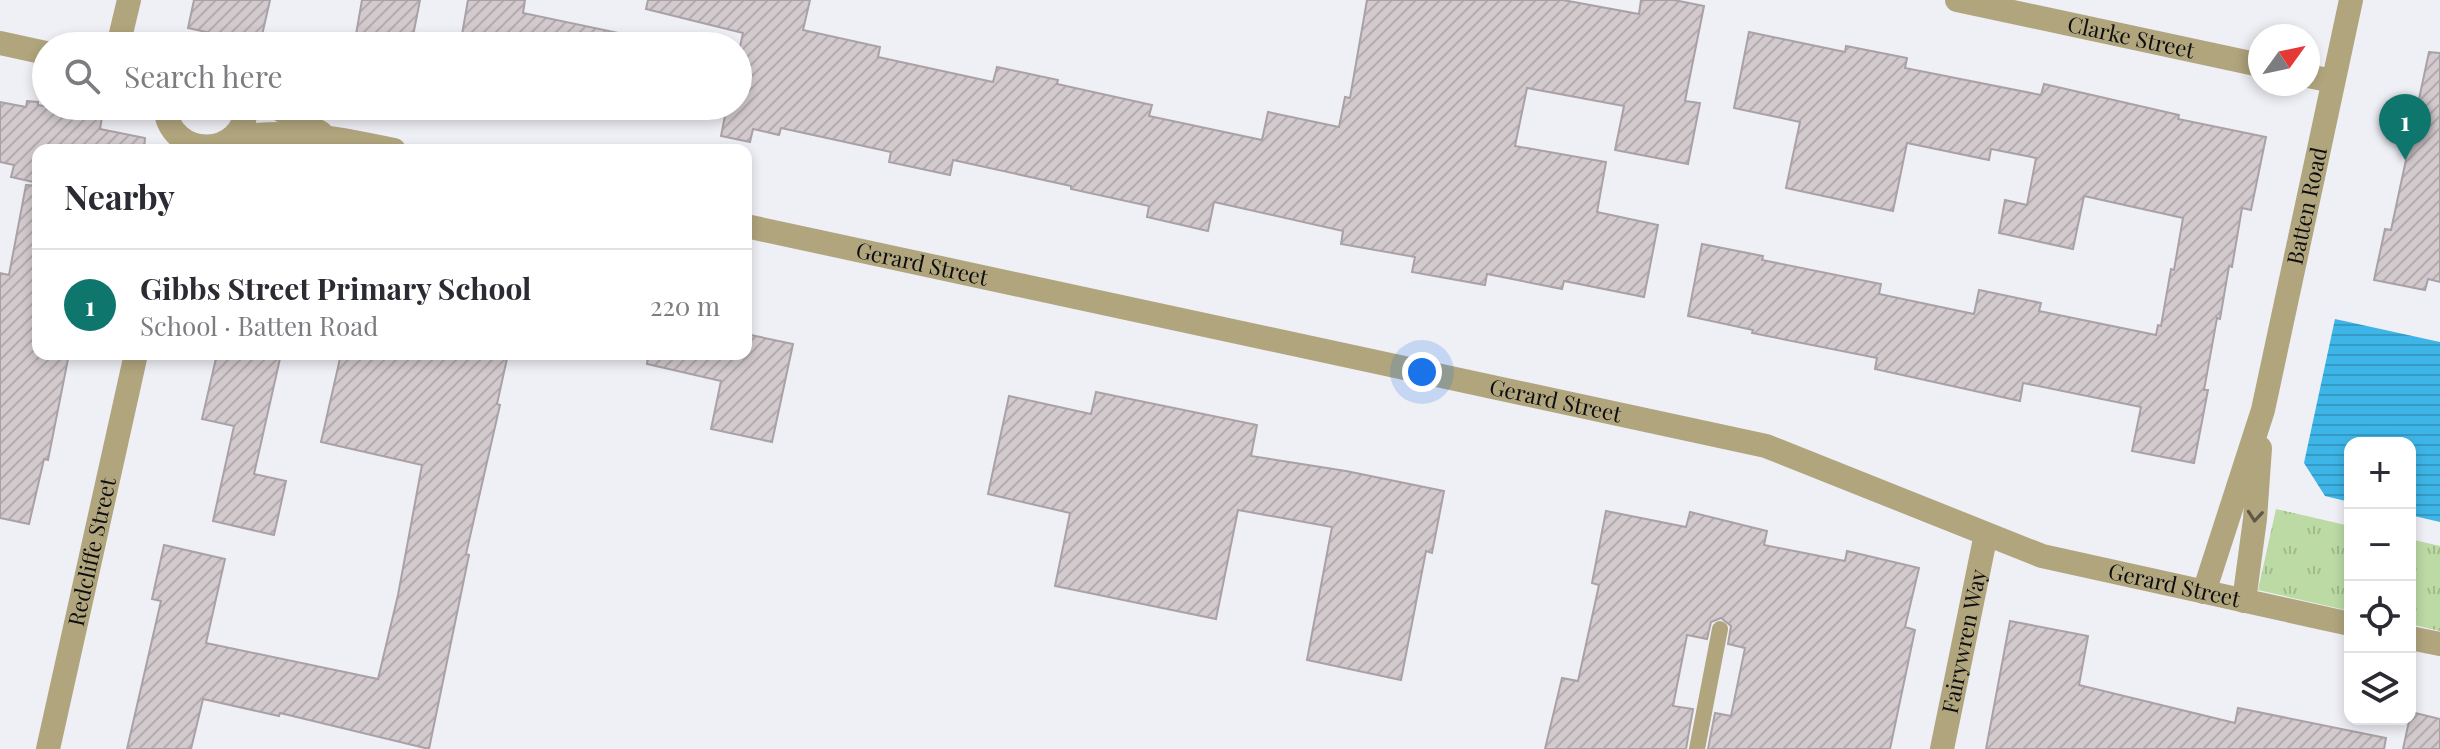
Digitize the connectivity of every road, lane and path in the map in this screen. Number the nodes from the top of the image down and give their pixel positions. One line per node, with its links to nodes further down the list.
1 (129, 0): 4 (street)
2 (1957, 0): 7 (street, Clarke Street)
3 (2351, 0): 9 (street, Batten Road)
4 (121, 32)
5 (0, 43): 6 (street)
6 (32, 50)
7 (2248, 62)
8 (2320, 78): 9 (street)
9 (2333, 81): 20 (street, Batten Road)
10 (167, 120): 14 (street)
11 (243, 120): 15 (street)
12 (298, 120): 13 (street)
13 (323, 134): 16 (street); 17 (street)
14 (190, 144)
15 (220, 144)
16 (222, 144)
17 (367, 144)
18 (752, 227): 21 (street, Gerard Street)
19 (135, 360): 28 (street, Redcliffe Street)
20 (2263, 410): 22 (street, Batten Road); 23 (street, Batten Road, one-way to 23)
21 (1986, 534): 22 (street, Gerard Street); 30 (street, Fairywren Way)
22 (2204, 592): 23 (street, Gerard Street)
23 (2244, 601): 24 (street, Gerard Street)
24 (2344, 623)
25 (1720, 629): 29 (lane)
26 (2416, 639): 27 (street)
27 (2440, 644)
28 (48, 749)
29 (1697, 749)
30 (1942, 749)

